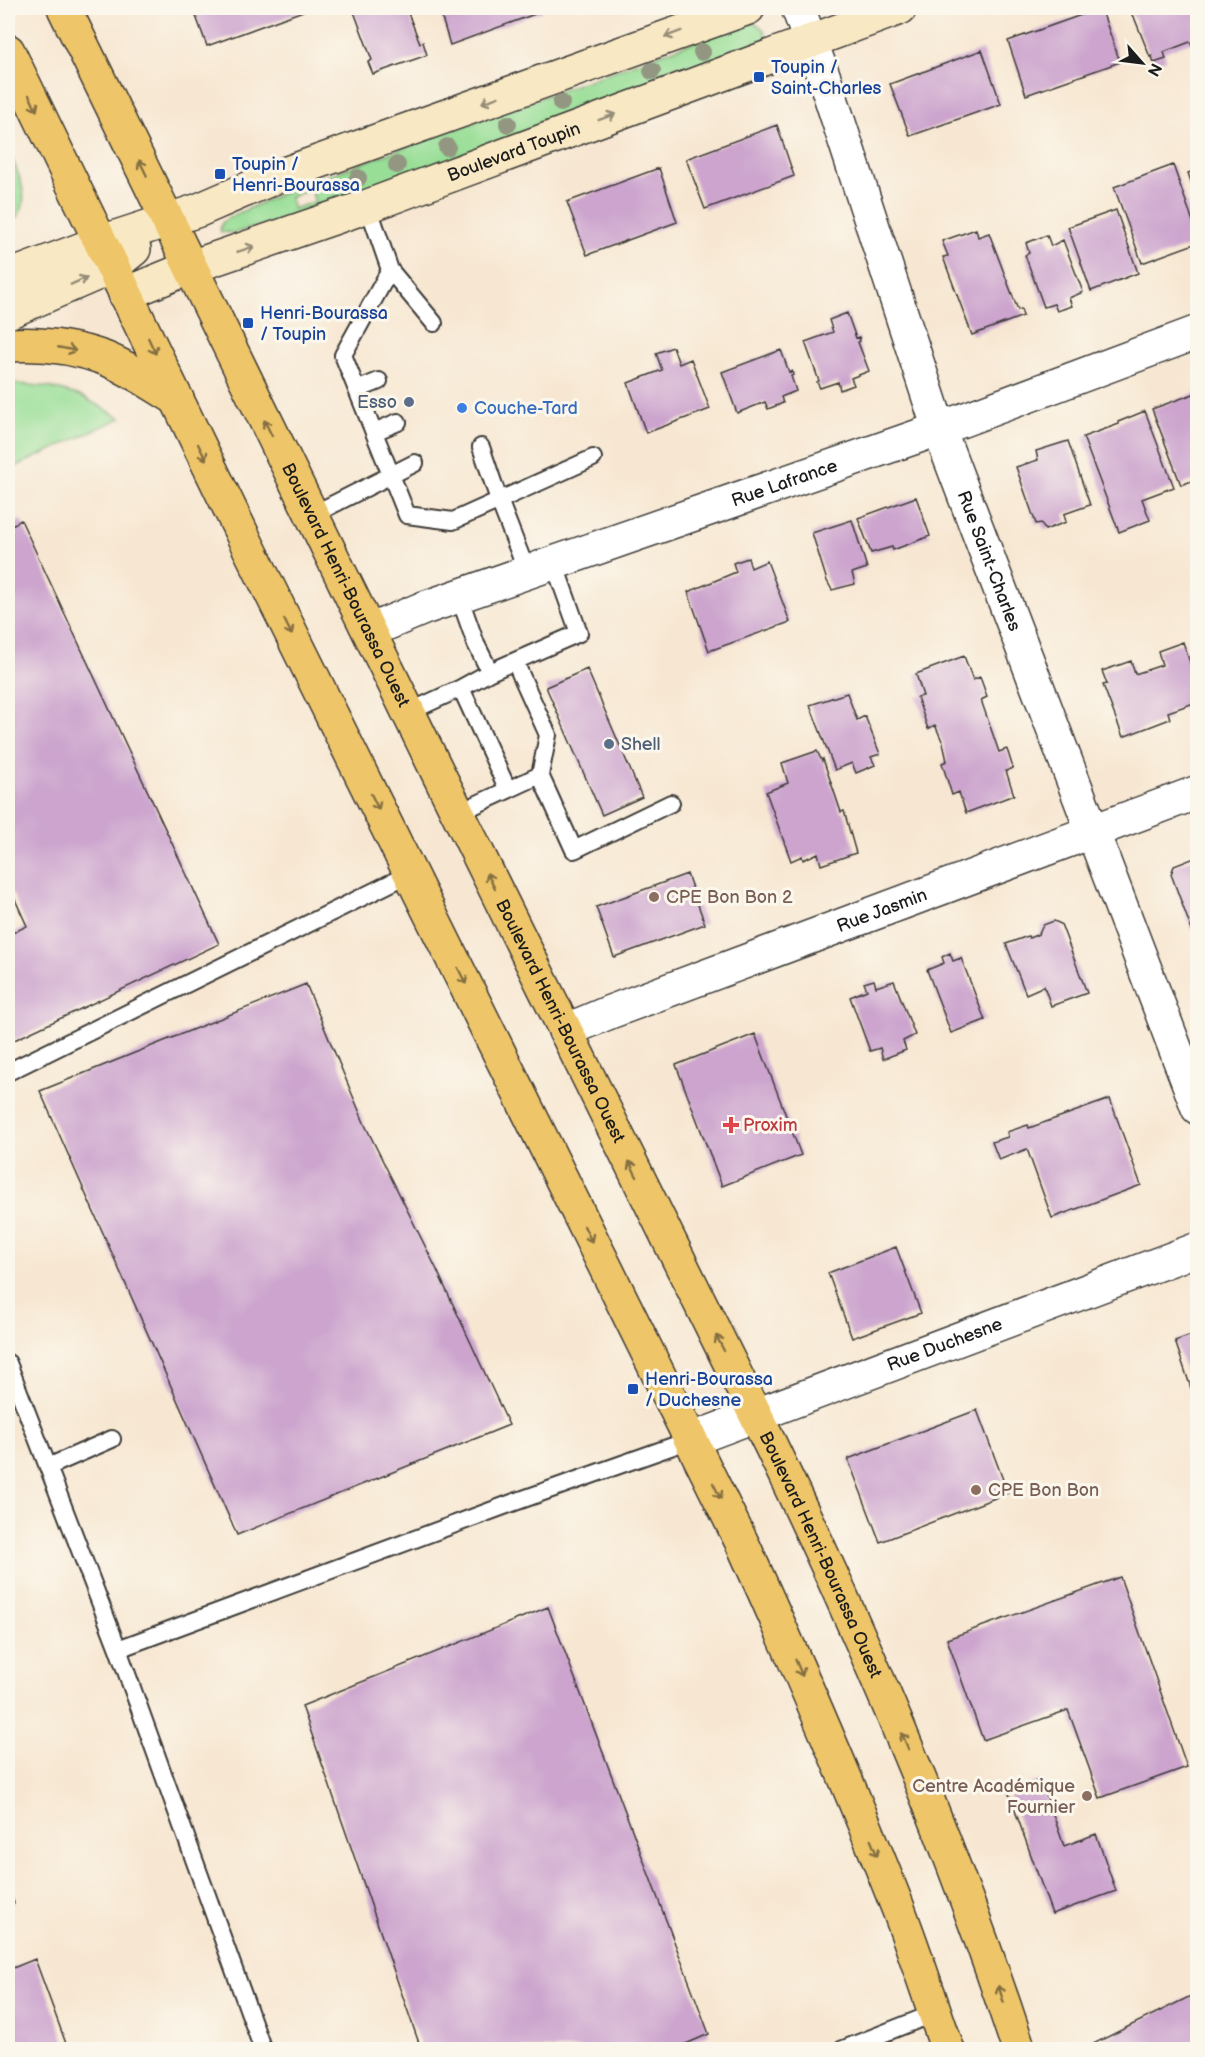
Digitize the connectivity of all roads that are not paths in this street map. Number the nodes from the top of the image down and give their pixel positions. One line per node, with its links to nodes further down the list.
1 (64, 8): 8 (main road, Boulevard Henri-Bourassa Ouest, one-way to 1)
2 (748, 8): 8 (street, one-way to 8)
3 (798, 8): 5 (street, Rue Saint-Charles)
4 (900, 8): 5 (street, Boulevard Toupin)
5 (810, 42): 7 (street, Boulevard Toupin, one-way to 5); 21 (street, Rue Saint-Charles)
6 (8, 52): 10 (main road, one-way to 10)
7 (368, 206): 9 (street, Boulevard Toupin, one-way to 7); 11 (lane)
8 (168, 221): 9 (main road, Boulevard Henri-Bourassa Ouest); 10 (street)
9 (190, 267): 10 (street, Boulevard Toupin); 28 (main road, Boulevard Henri-Bourassa Ouest, one-way to 9)
10 (113, 268): 12 (street); 13 (street, one-way to 10); 19 (main road, one-way to 19)
11 (390, 270): 14 (lane); 18 (lane)
12 (8, 277)
13 (8, 312)
14 (434, 323)
15 (1197, 332): 21 (street, Rue Lafrance)
16 (8, 345): 19 (main road, one-way to 19)
17 (379, 381): 18 (lane)
18 (357, 390): 22 (lane)
19 (177, 399): 42 (main road, one-way to 42)
20 (398, 422): 22 (lane)
21 (939, 429): 29 (street, Rue Lafrance); 41 (street, Rue Saint-Charles)
22 (374, 432): 26 (lane)
23 (481, 447): 27 (lane)
24 (593, 458): 27 (lane)
25 (415, 463): 26 (lane)
26 (390, 474): 27 (lane); 28 (lane)
27 (499, 500): 29 (lane)
28 (312, 515): 31 (main road, Boulevard Henri-Bourassa Ouest)
29 (540, 568): 30 (street, Rue Lafrance); 32 (lane)
30 (459, 596): 31 (street, Rue Lafrance); 33 (lane)
31 (369, 631): 35 (main road, Boulevard Henri-Bourassa Ouest)
32 (515, 662): 33 (lane); 36 (lane)
33 (490, 672): 34 (lane)
34 (462, 688): 35 (lane); 37 (lane)
35 (409, 712): 40 (main road, Boulevard Henri-Bourassa Ouest)
36 (540, 775): 37 (lane); 39 (lane)
37 (508, 790): 40 (lane)
38 (1197, 792): 41 (street, Rue Jasmin)
39 (671, 803)
40 (458, 813): 43 (main road, Boulevard Henri-Bourassa Ouest, one-way to 40)
41 (1092, 830): 43 (street, Rue Jasmin); 45 (street, Rue Saint-Charles)
42 (411, 873): 44 (lane); 50 (main road, one-way to 50)
43 (565, 1031): 48 (main road, Boulevard Henri-Bourassa Ouest, one-way to 43)
44 (8, 1071)
45 (1197, 1108)
46 (1197, 1249): 48 (street, Rue Duchesne)
47 (8, 1363): 51 (lane)
48 (756, 1414): 50 (street, Rue Duchesne); 57 (main road, Boulevard Henri-Bourassa Ouest, one-way to 48)
49 (112, 1439): 51 (lane)
50 (690, 1440): 52 (lane); 53 (main road, one-way to 53)
51 (48, 1467): 52 (lane)
52 (118, 1649): 54 (lane)
53 (935, 2013): 55 (lane); 56 (main road)
54 (263, 2049)
55 (841, 2049)
56 (948, 2049)
57 (1019, 2049)

